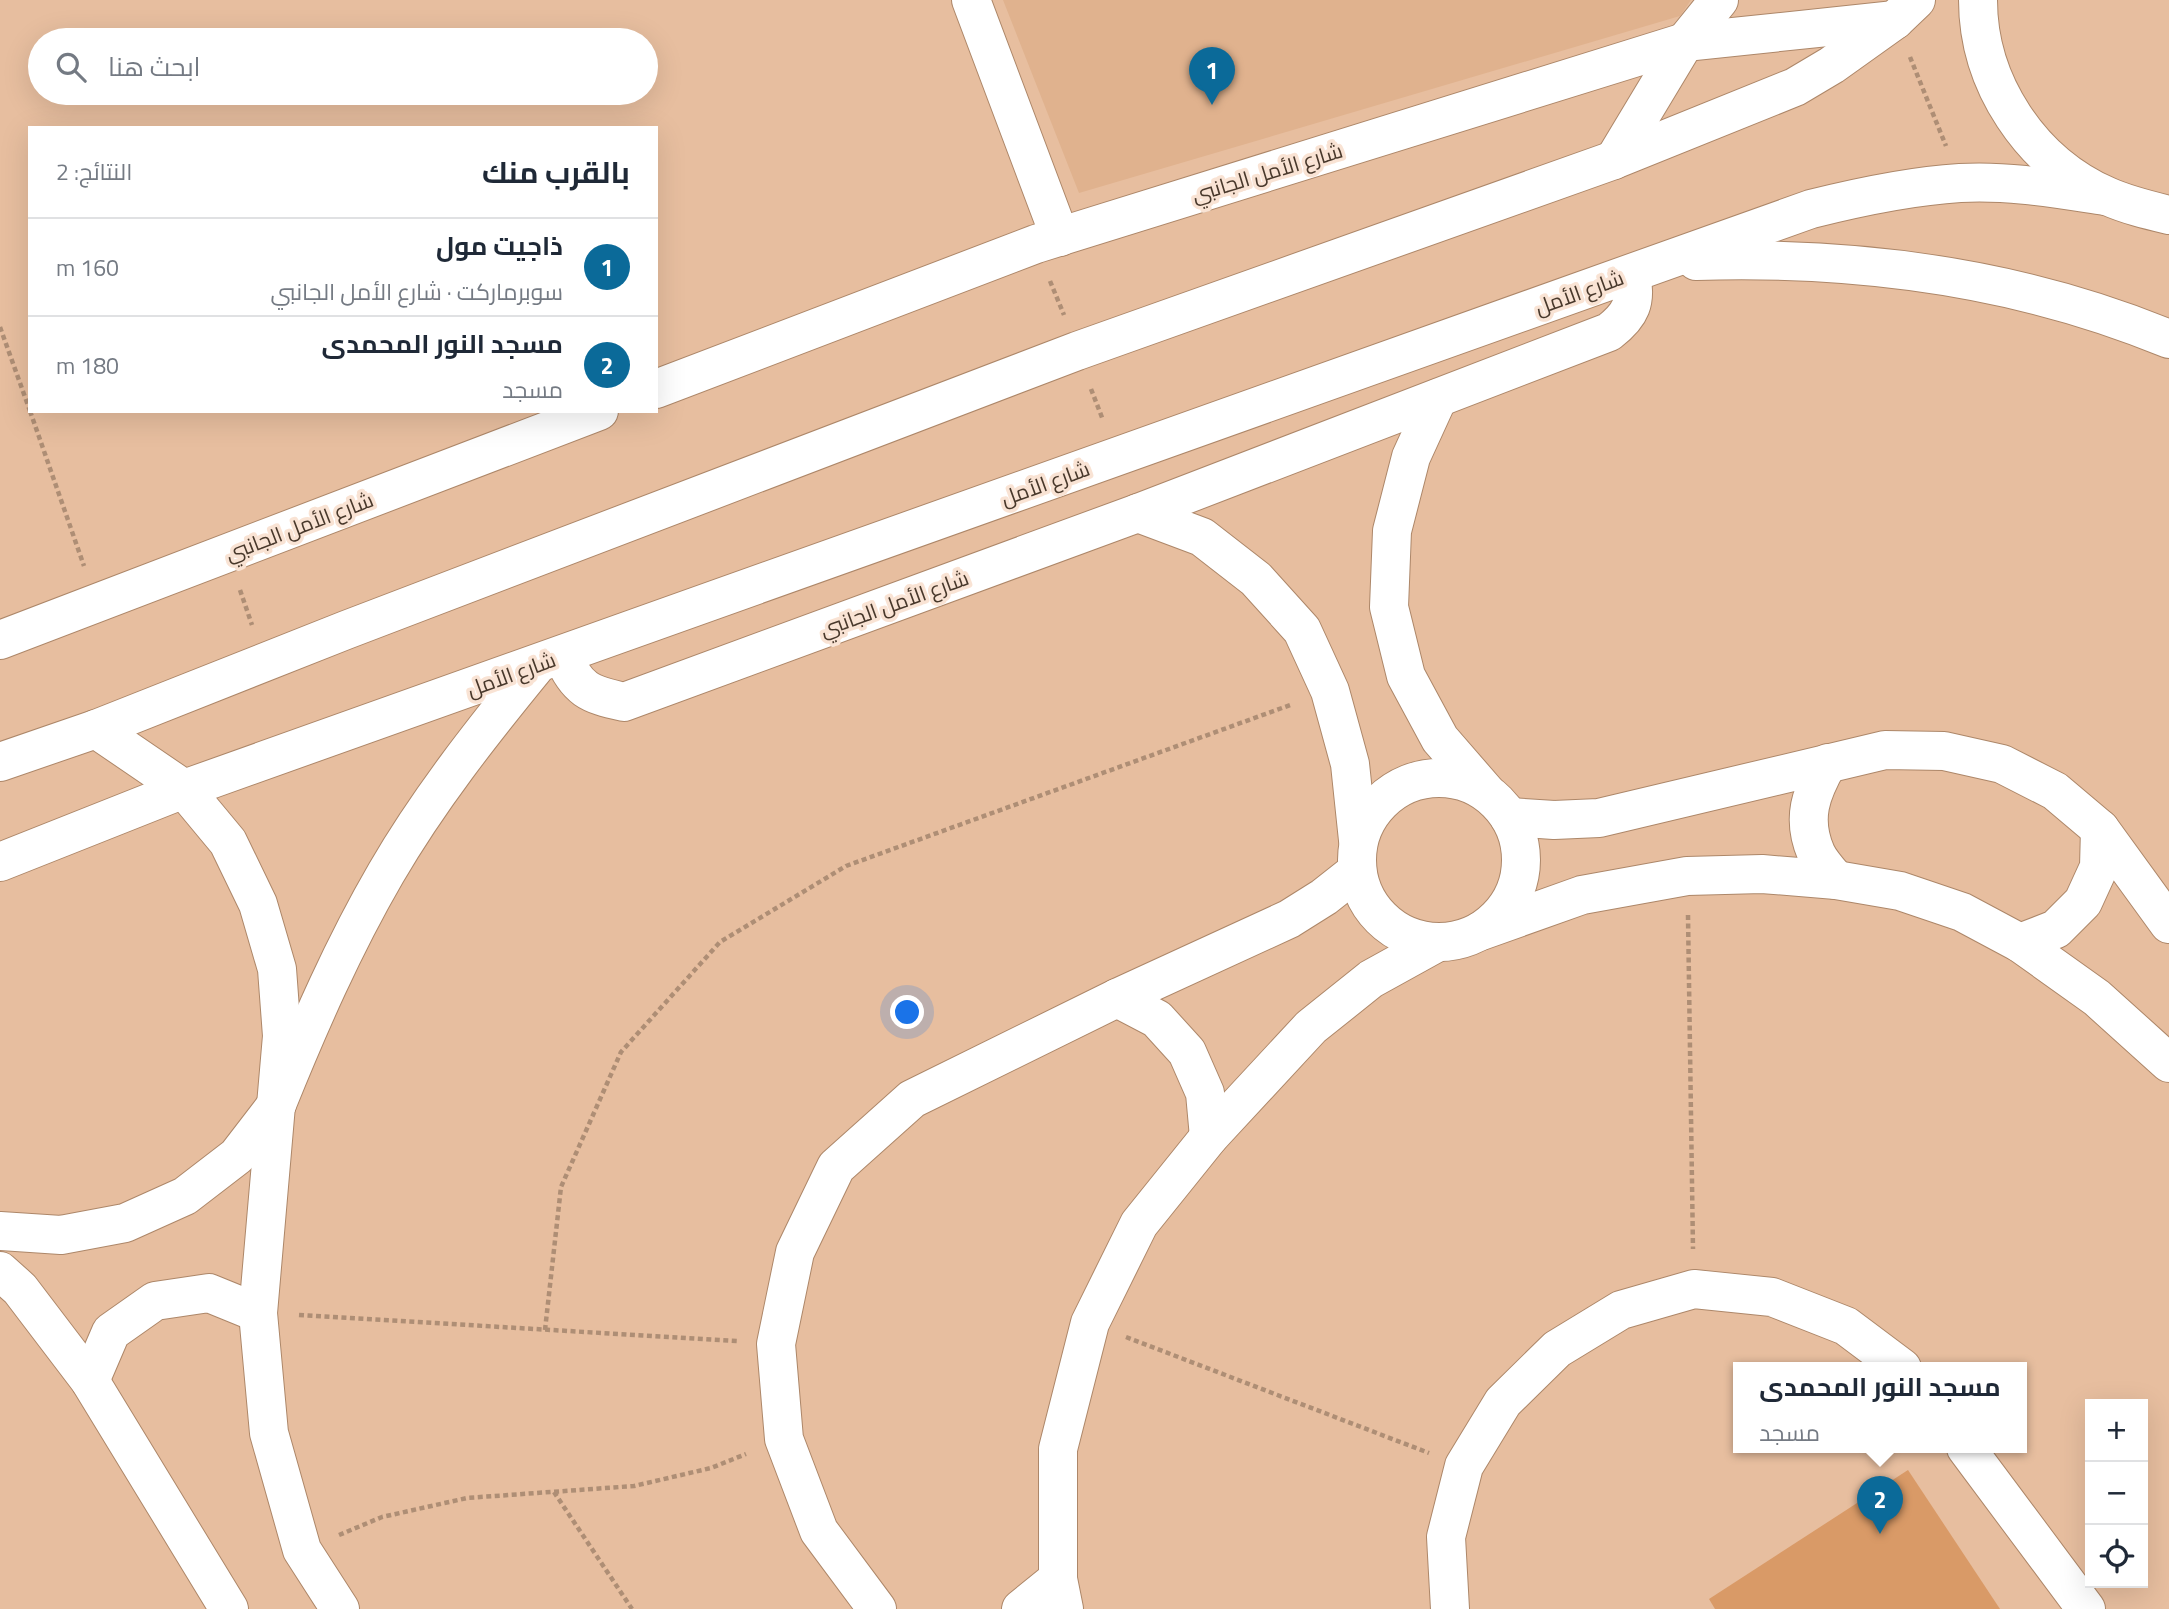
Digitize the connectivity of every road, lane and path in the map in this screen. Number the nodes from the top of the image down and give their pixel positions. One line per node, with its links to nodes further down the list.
1 (971, 0): 10 (street)
2 (1719, 0): 5 (street)
3 (1978, 0): 8 (street)
4 (1905, 10): 5 (street, شارع الأمل الجانبي); 6 (street); 7 (path)
5 (1685, 42): 6 (street); 10 (street, شارع الأمل الجانبي)
6 (1614, 160): 24 (street)
7 (1961, 183): 8 (street, شارع الأمل); 11 (street, شارع الأمل)
8 (2105, 196): 9 (street)
9 (2169, 215)
10 (1060, 237): 14 (street, شارع الأمل الجانبي)
11 (1647, 268): 13 (street); 15 (street, شارع الأمل الجانبي); 22 (street, شارع الأمل)
12 (0, 327): 16 (path)
13 (2169, 340)
14 (658, 388)
15 (1438, 398): 19 (street, شارع الأمل الجانبي); 28 (street)
16 (28, 405)
17 (31, 413): 20 (path)
18 (594, 413): 20 (street, شارع الأمل الجانبي)
19 (1138, 513): 22 (street, شارع الأمل الجانبي); 23 (street)
20 (97, 603): 21 (street, شارع الأمل الجانبي)
21 (0, 640)
22 (550, 660): 27 (street, شارع الأمل); 40 (street)
23 (1330, 691): 30 (street); 47 (path)
24 (96, 729): 25 (street); 27 (street)
25 (0, 762)
26 (1828, 763): 28 (street); 29 (street); 33 (street)
27 (184, 789): 31 (street, شارع الأمل); 40 (street)
28 (1499, 805): 30 (street); 35 (street)
29 (2100, 829): 34 (street); 37 (street)
30 (1357, 855): 36 (street); 38 (street)
31 (0, 862)
32 (1688, 876): 33 (street); 35 (street); 44 (path)
33 (1836, 880): 37 (street)
34 (2169, 924)
35 (1481, 930): 36 (street)
36 (1438, 942): 41 (street)
37 (2020, 943): 39 (street)
38 (1117, 999): 41 (street); 48 (street)
39 (2169, 1063)
40 (276, 1104): 42 (street); 45 (street)
41 (1209, 1137): 46 (street)
42 (0, 1231)
43 (0, 1271): 50 (street)
44 (1694, 1289): 49 (street); 53 (street)
45 (258, 1313): 47 (path); 50 (street); 55 (street)
46 (1090, 1323): 53 (path); 56 (street)
47 (545, 1330): 48 (path)
48 (776, 1344): 51 (street)
49 (1894, 1362)
50 (90, 1381): 57 (street)
51 (784, 1438): 54 (path); 60 (street)
52 (1970, 1453): 63 (street)
53 (1464, 1466): 62 (street)
54 (554, 1492): 55 (path); 59 (path)
55 (302, 1550): 58 (street)
56 (1061, 1594): 61 (street)
57 (229, 1609)
58 (340, 1609)
59 (632, 1609)
60 (877, 1609)
61 (1021, 1609)
62 (1450, 1609)
63 (2086, 1609)

